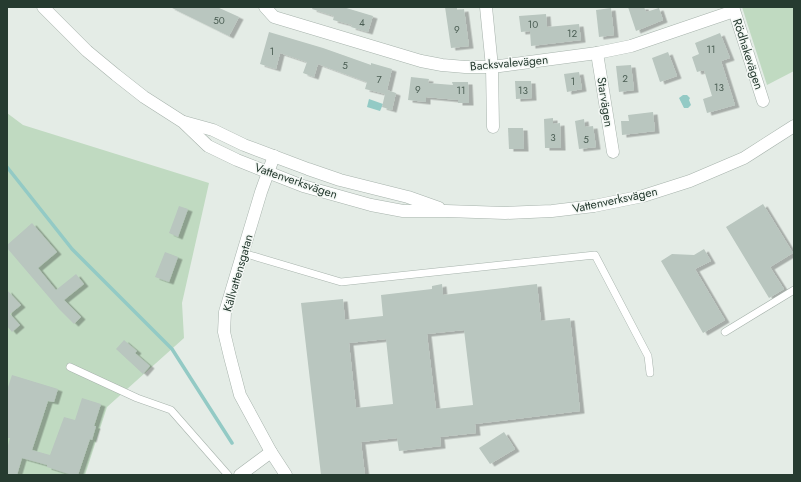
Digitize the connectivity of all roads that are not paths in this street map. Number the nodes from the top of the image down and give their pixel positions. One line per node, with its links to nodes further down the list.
1 (43, 7): 8 (street, Vattenverksvägen)
2 (265, 7): 6 (street, Backsvalevägen)
3 (486, 7): 6 (street)
4 (733, 9): 5 (street, Backsvalevägen); 7 (street, Rödhakevägen)
5 (597, 53): 6 (street, Backsvalevägen); 11 (street, Starvägen)
6 (492, 67): 10 (street)
7 (763, 101)
8 (183, 122): 12 (street, Vattenverksvägen); 13 (street, Vattenverksvägen)
9 (794, 126): 14 (street, Vattenverksvägen)
10 (493, 127)
11 (613, 152)
12 (274, 156): 13 (street, Källvattensgatan); 14 (street, Vattenverksvägen)
13 (267, 172): 14 (street, Vattenverksvägen); 15 (street, Källvattensgatan)
14 (446, 211)
15 (243, 253): 19 (lane); 20 (street, Källvattensgatan)
16 (794, 290): 17 (lane)
17 (725, 332)
18 (70, 367): 21 (lane)
19 (650, 373)
20 (271, 452): 22 (street); 23 (street, Källvattensgatan)
21 (228, 475)
22 (240, 475)
23 (286, 475)

